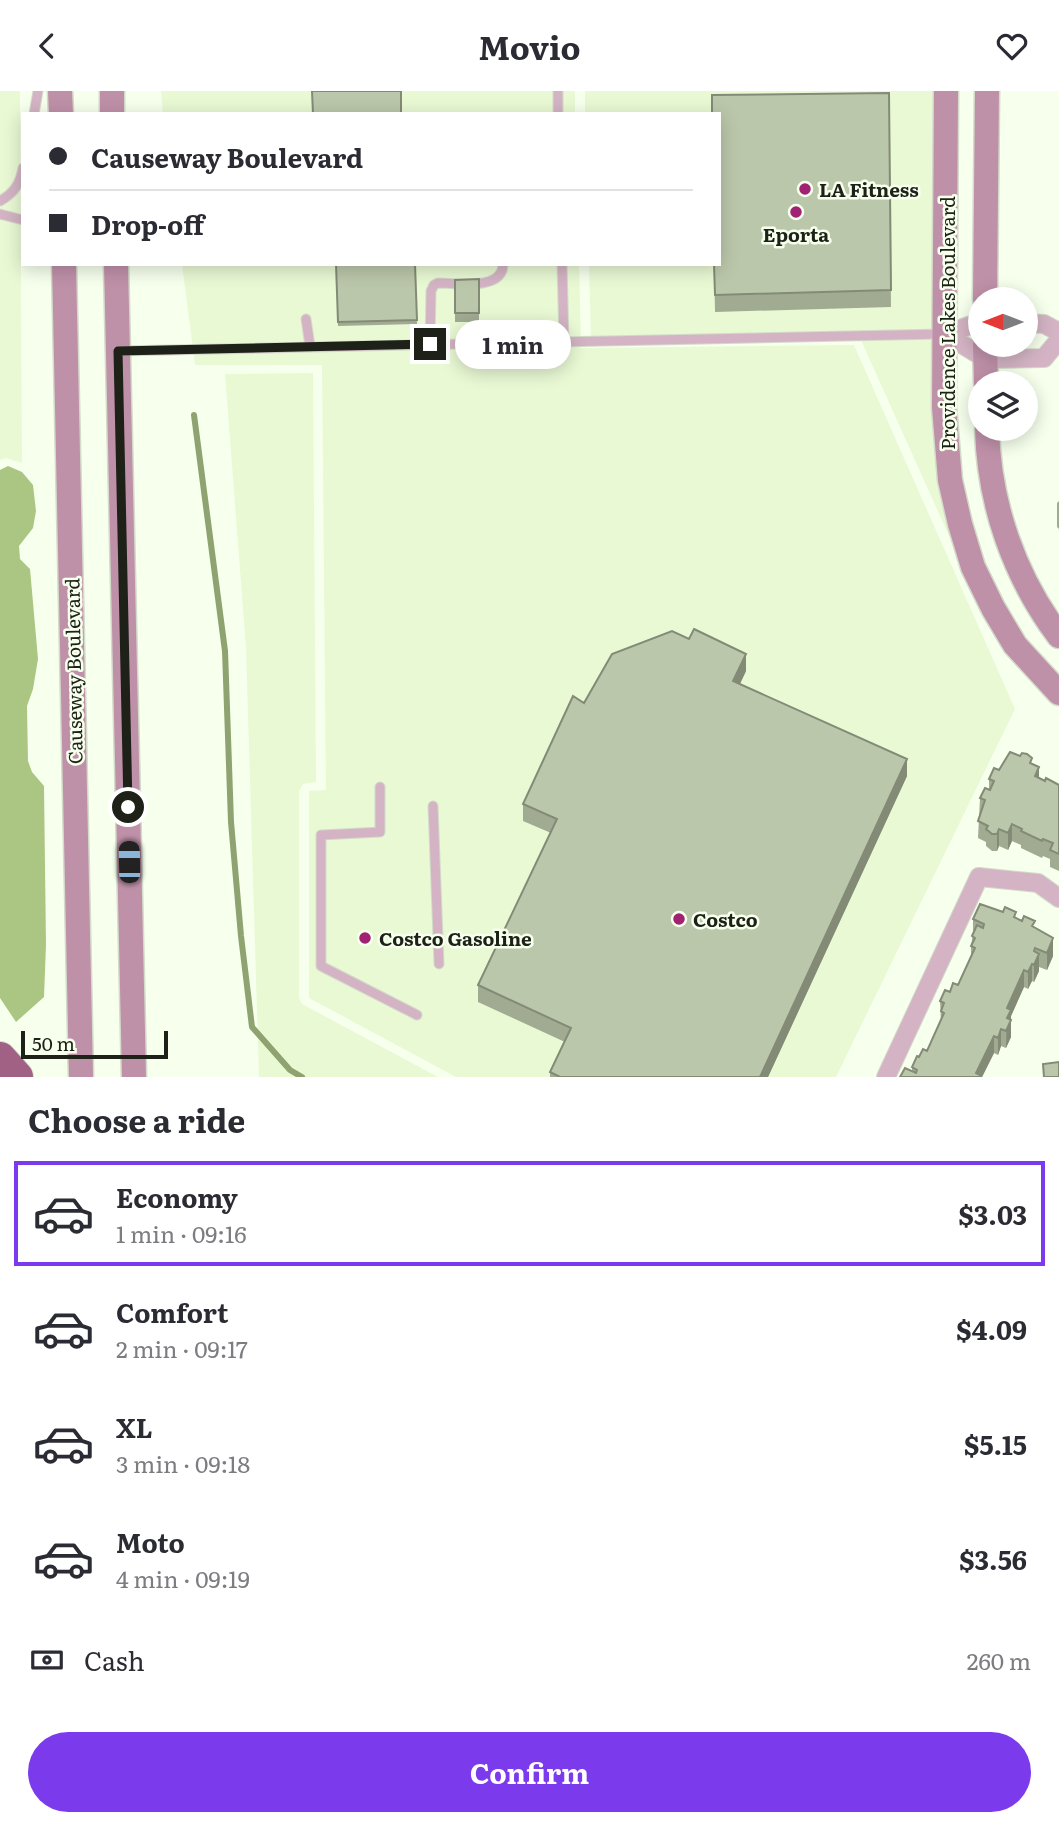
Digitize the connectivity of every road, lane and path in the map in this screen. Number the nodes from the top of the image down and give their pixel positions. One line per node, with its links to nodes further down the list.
1 (38, 91): 7 (lane)
2 (60, 91): 8 (main road)
3 (112, 91): 9 (main road)
4 (558, 91): 10 (lane)
5 (946, 91): 24 (main road, Providence Lakes Boulevard)
6 (987, 91): 19 (main road, Providence Lakes Boulevard)
7 (34, 112)
8 (61, 112)
9 (112, 112)
10 (558, 112)
11 (21, 176): 12 (lane)
12 (0, 201)
13 (0, 215): 14 (lane)
14 (21, 220)
15 (64, 266): 41 (main road, Causeway Boulevard)
16 (116, 266): 29 (main road)
17 (503, 266): 27 (lane)
18 (562, 266): 26 (lane)
19 (985, 287)
20 (306, 319): 28 (lane)
21 (1038, 324): 23 (street)
22 (968, 326): 24 (street)
23 (1059, 333)
24 (945, 334): 26 (lane); 30 (street); 33 (main road, Providence Lakes Boulevard)
25 (1059, 340): 30 (street)
26 (564, 341): 27 (lane)
27 (430, 344): 28 (lane)
28 (310, 346): 29 (lane)
29 (118, 351): 42 (main road)
30 (986, 362)
31 (988, 441): 32 (main road, Providence Lakes Boulevard)
32 (1059, 636)
33 (1059, 693)
34 (380, 787): 38 (lane)
35 (433, 806): 37 (lane)
36 (1059, 898): 43 (street)
37 (439, 964)
38 (417, 1015)
39 (0, 1058): 40 (highway)
40 (18, 1077)
41 (81, 1077)
42 (134, 1077)
43 (886, 1077)

